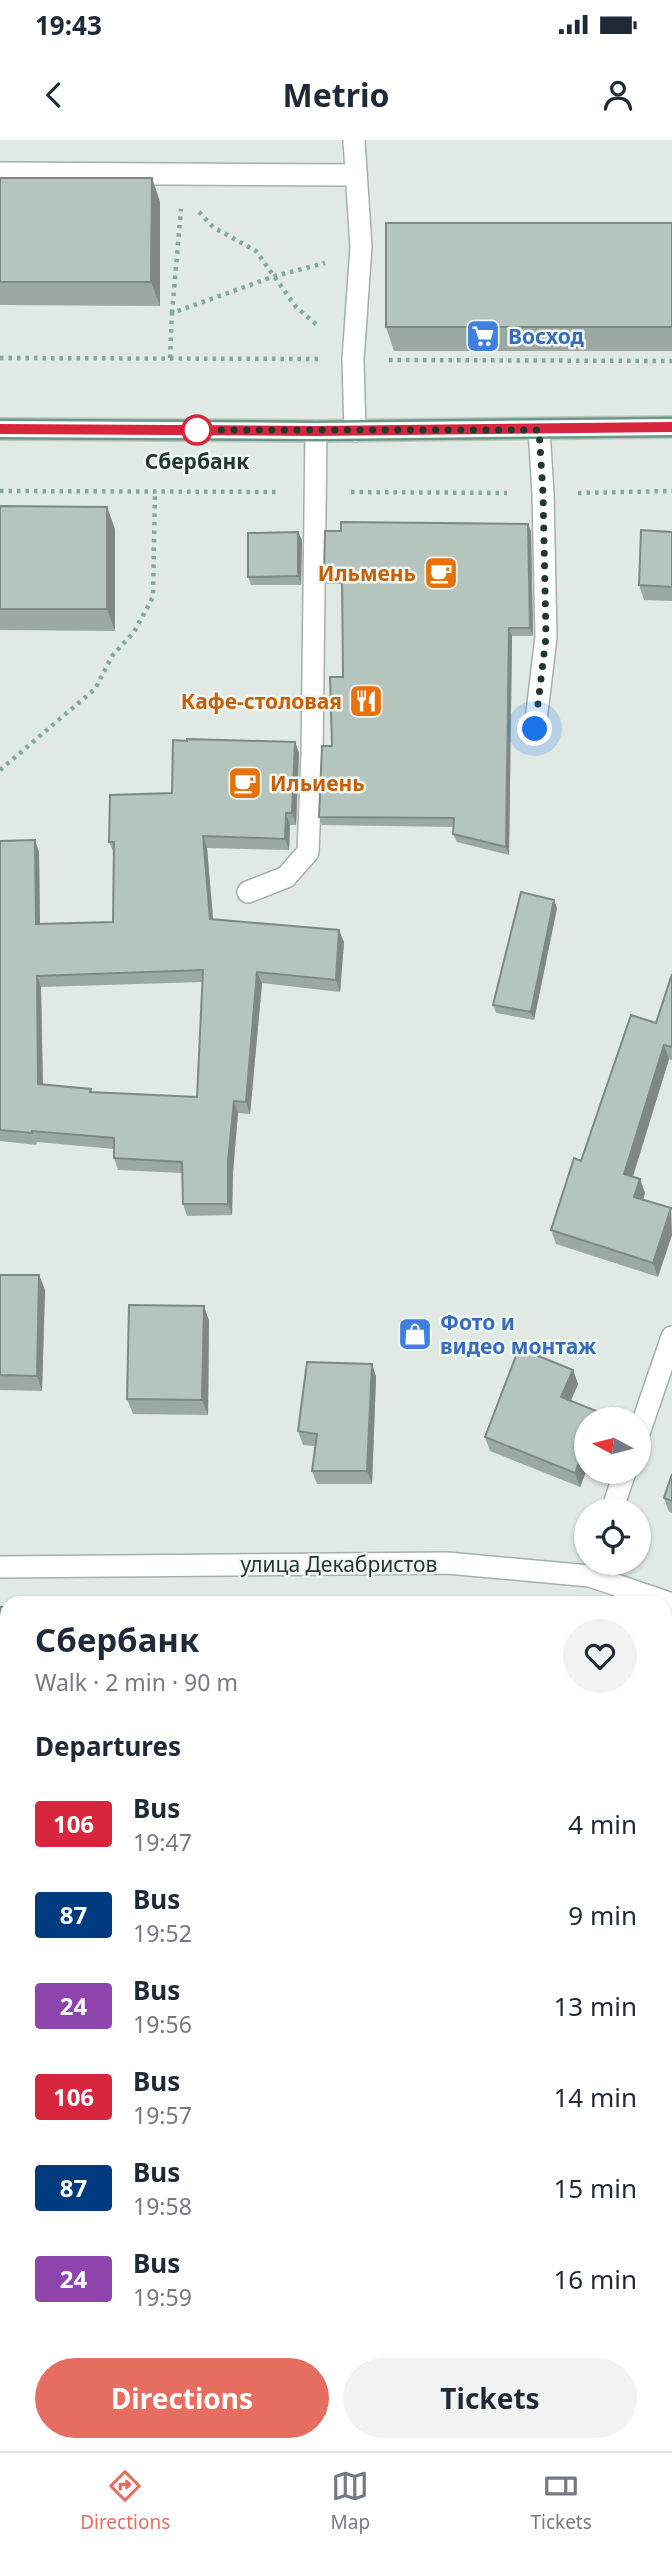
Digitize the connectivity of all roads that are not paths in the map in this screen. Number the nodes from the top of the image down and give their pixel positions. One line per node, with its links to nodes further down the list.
1 (354, 140): 3 (street)
2 (0, 173): 3 (street)
3 (355, 175): 8 (street)
4 (672, 427): 6 (main road)
5 (0, 429): 7 (main road)
6 (539, 430): 8 (main road); 9 (street)
7 (316, 431): 8 (main road); 10 (street)
8 (355, 431)
9 (535, 729)
10 (248, 892)
11 (672, 1337): 12 (street)
12 (648, 1407)
13 (0, 1567): 14 (street, улица Декабристов)
14 (574, 1568)
15 (606, 1575): 16 (street, улица Декабристов)
16 (654, 1596)

